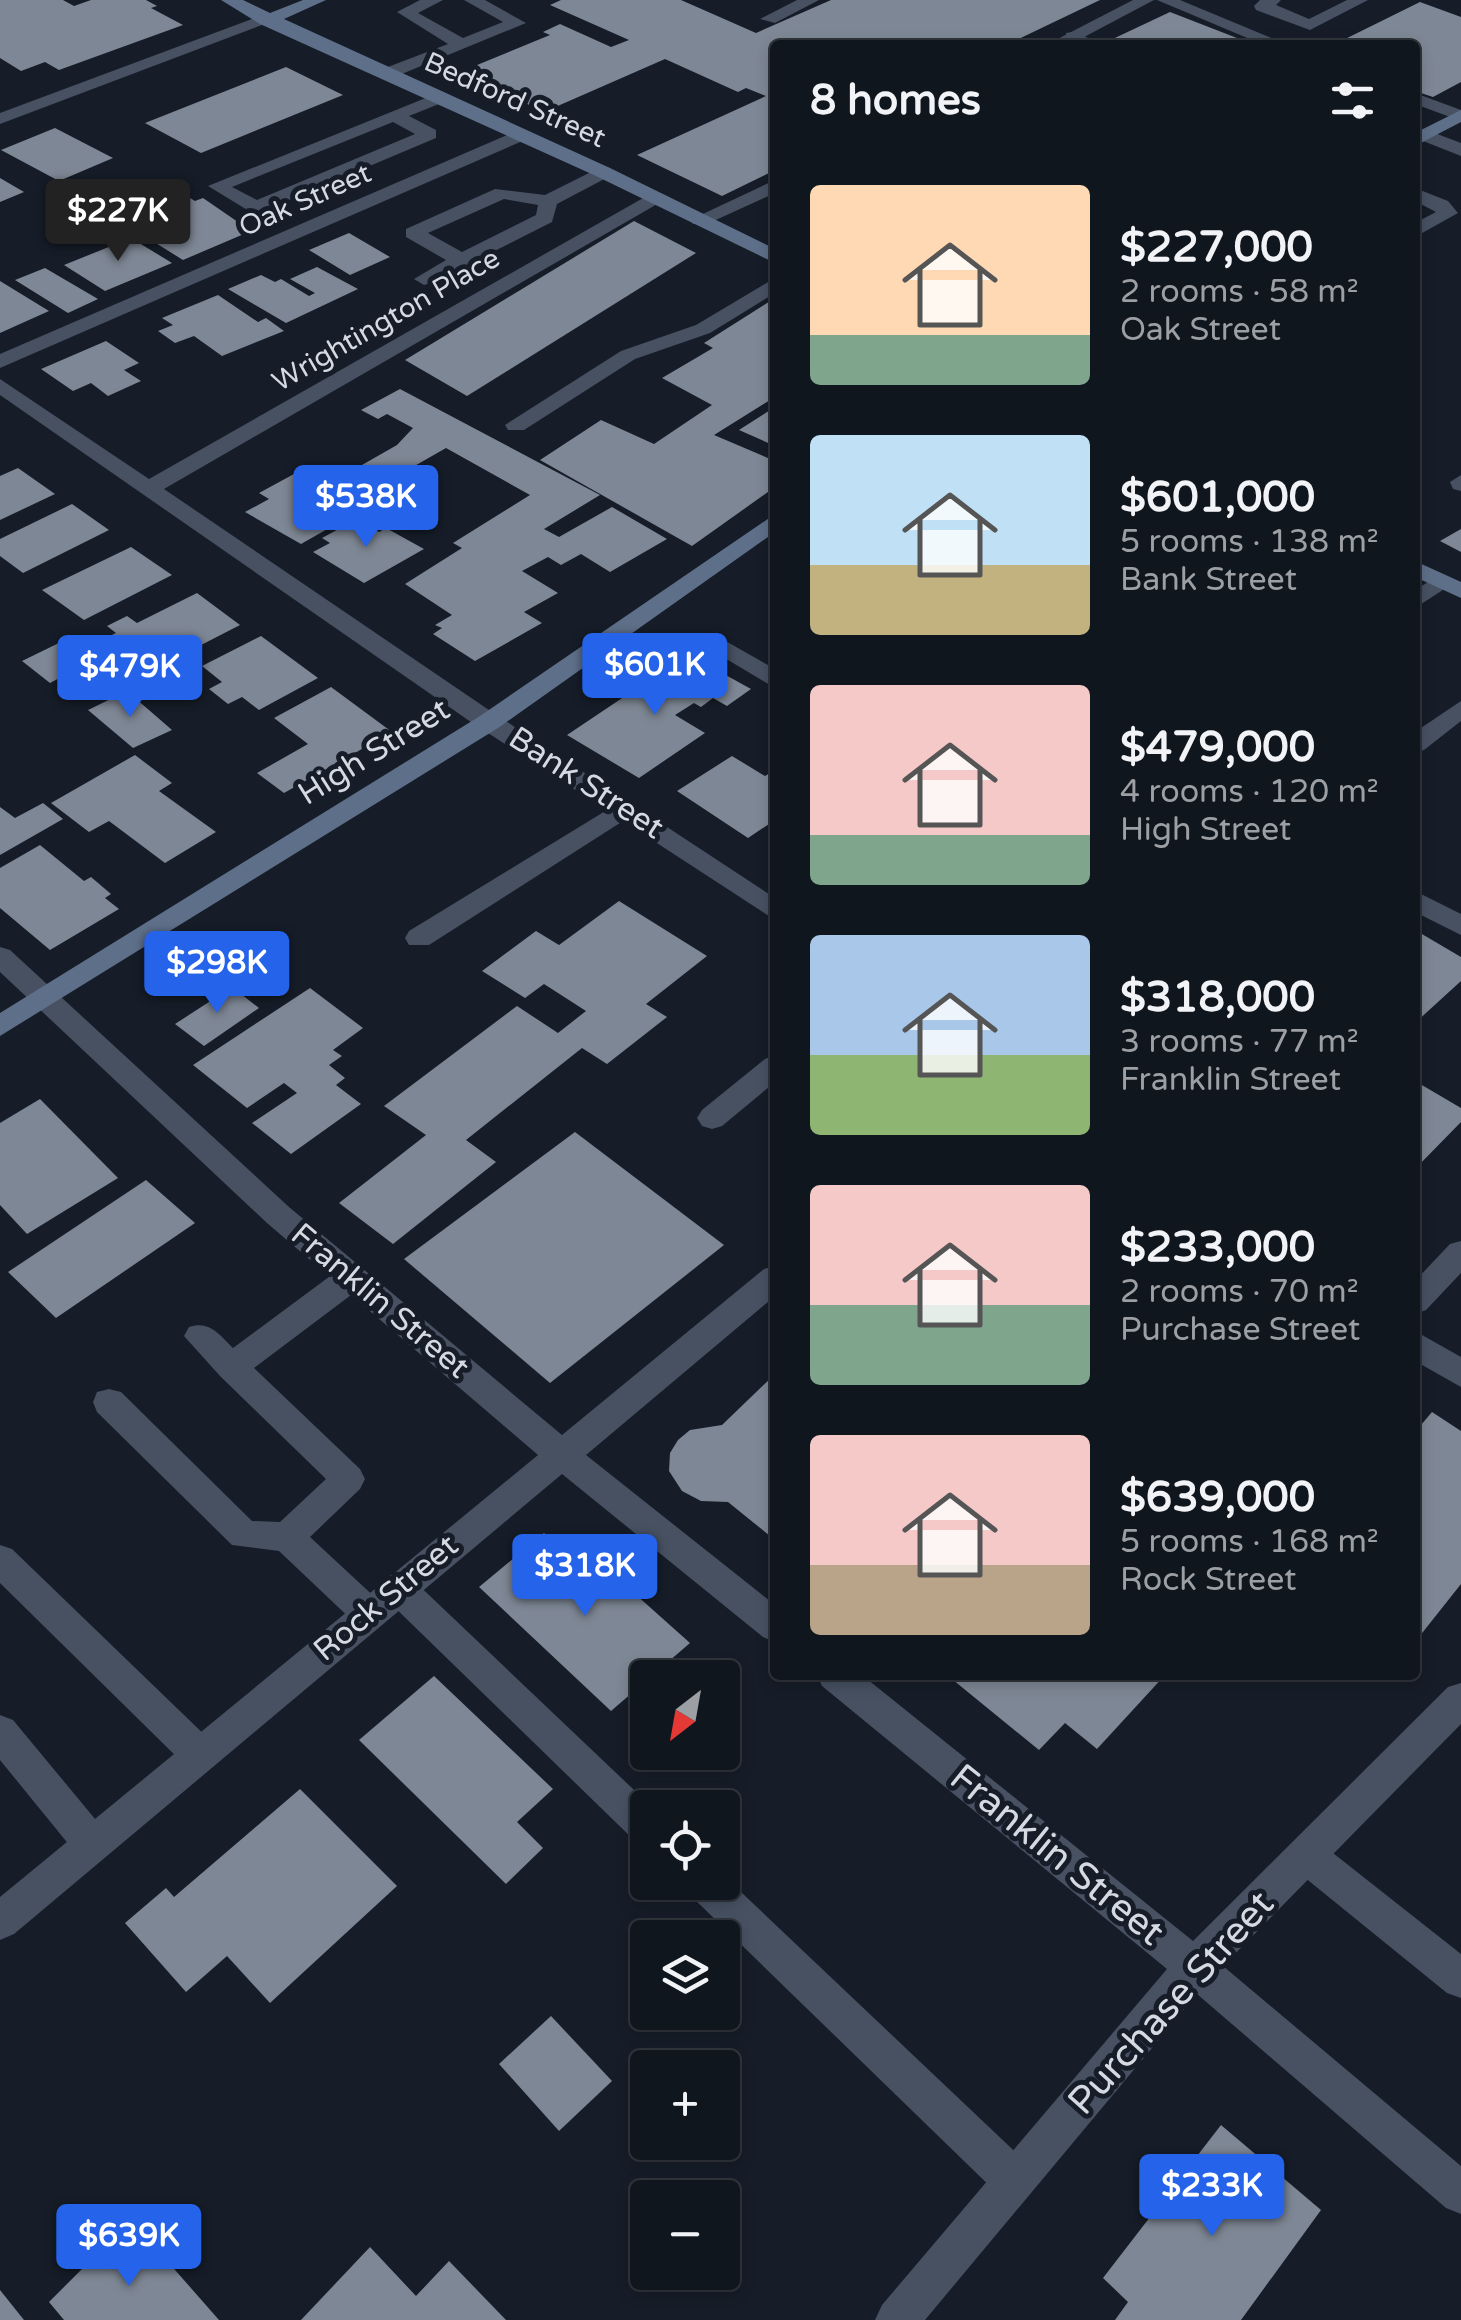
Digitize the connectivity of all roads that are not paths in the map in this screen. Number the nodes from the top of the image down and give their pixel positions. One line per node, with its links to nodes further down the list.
1 (229, 0): 11 (main road, Bedford Street)
2 (318, 0): 11 (main road)
3 (435, 0): 14 (street)
4 (472, 0): 14 (street)
5 (811, 0): 10 (street)
6 (1146, 0): 12 (street)
7 (1165, 0): 13 (street)
8 (1273, 0): 9 (street)
9 (1360, 0)
10 (769, 19)
11 (266, 20): 15 (main road, Bedford Street); 20 (street)
12 (1066, 40)
13 (1266, 40)
14 (461, 44): 15 (street)
15 (386, 74): 16 (main road, Bedford Street)
16 (438, 98): 18 (street); 21 (main road, Bedford Street)
17 (1420, 100): 19 (street)
18 (393, 115): 18 (street)
19 (1460, 115): 22 (main road)
20 (0, 119)
21 (520, 135): 24 (main road, Bedford Street); 37 (street, Oak Street)
22 (1420, 137): 23 (street)
23 (1461, 150)
24 (603, 172): 27 (street); 28 (main road, Bedford Street)
25 (770, 188): 31 (street)
26 (1420, 196): 30 (street)
27 (548, 200): 34 (street); 34 (street)
28 (652, 200): 31 (main road, Bedford Street); 40 (street, Wrightington Place)
29 (1420, 209): 30 (street)
30 (1448, 213): 32 (street)
31 (700, 220): 33 (main road, Bedford Street)
32 (1420, 229)
33 (770, 255)
34 (461, 260): 35 (street)
35 (424, 279)
36 (770, 287): 39 (street)
37 (0, 362)
38 (0, 385): 40 (street, Bank Street)
39 (516, 426)
40 (148, 489): 48 (street, Bank Street)
41 (770, 525): 48 (main road, High Street)
42 (1420, 570): 43 (main road)
43 (1451, 586): 44 (street)
44 (1420, 598)
45 (722, 646): 46 (street)
46 (770, 677)
47 (1461, 710): 49 (street)
48 (489, 722): 50 (street, Bank Street); 56 (main road, High Street)
49 (1420, 740)
50 (625, 808): 52 (street, Bank Street); 54 (street)
51 (1420, 903): 53 (street)
52 (770, 908)
53 (1461, 926)
54 (420, 938)
55 (0, 957): 56 (street, Franklin Street)
56 (47, 996): 57 (main road, High Street); 61 (street, Franklin Street)
57 (0, 1026)
58 (770, 1070): 59 (street)
59 (712, 1118)
60 (1461, 1253): 63 (street)
61 (352, 1277): 66 (street); 69 (street, Franklin Street)
62 (770, 1282): 69 (street, Rock Street)
63 (1420, 1296)
64 (200, 1336): 66 (street)
65 (1420, 1347): 67 (street)
66 (231, 1366): 70 (street)
67 (1461, 1374)
68 (110, 1402): 70 (street)
69 (560, 1452): 72 (street, Rock Street); 74 (street, Franklin Street)
70 (287, 1536): 73 (street)
71 (0, 1560): 78 (street)
72 (398, 1588): 73 (street, Rock Street); 79 (street)
73 (368, 1613): 78 (street, Rock Street)
74 (770, 1622)
75 (841, 1680): 84 (street, Franklin Street)
76 (1461, 1699): 81 (street, Purchase Street)
77 (0, 1732): 80 (street)
78 (199, 1754): 80 (street, Rock Street)
79 (630, 1811)
80 (92, 1844): 83 (street, Rock Street)
81 (1306, 1855): 84 (street, Purchase Street); 85 (street)
82 (723, 1900): 86 (street)
83 (0, 1921)
84 (1196, 1968): 86 (street, Purchase Street); 87 (street, Franklin Street)
85 (1461, 1979)
86 (1014, 2180): 88 (street, Purchase Street)
87 (1461, 2193)
88 (897, 2320)

